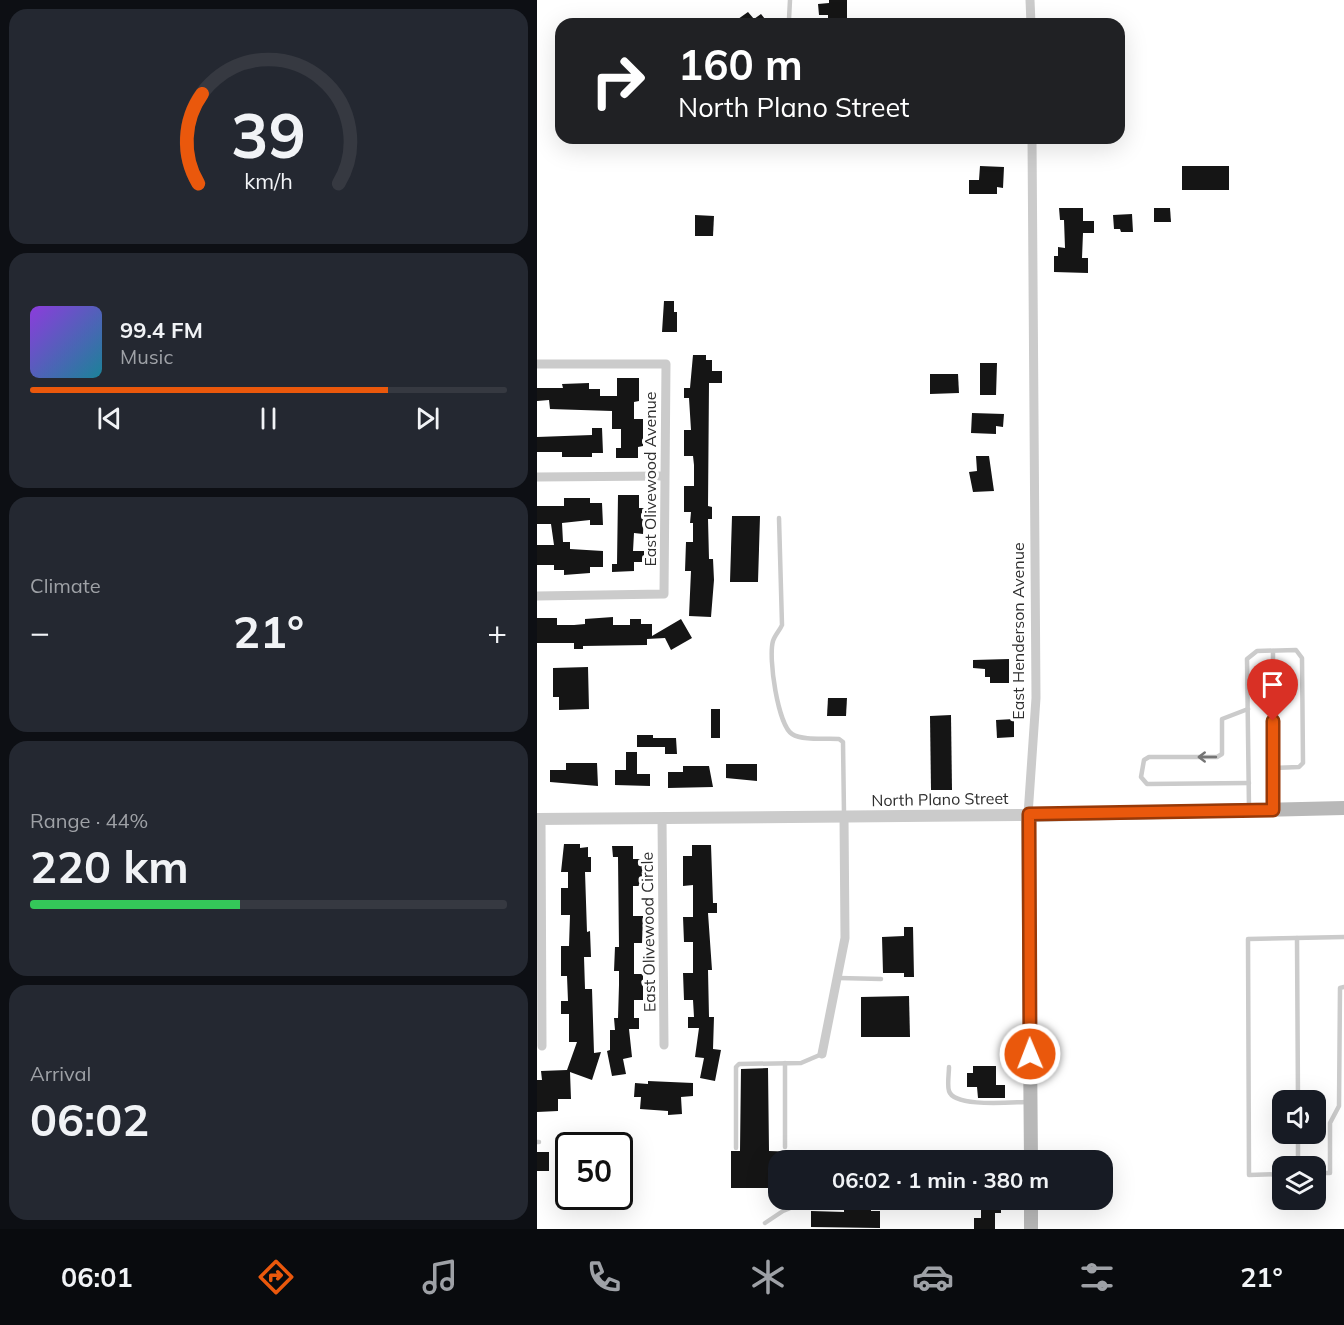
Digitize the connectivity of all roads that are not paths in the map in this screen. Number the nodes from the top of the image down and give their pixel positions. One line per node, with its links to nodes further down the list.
1 (790, 0): 3 (lane)
2 (1030, 0): 4 (street)
3 (789, 18)
4 (1031, 18)
5 (1032, 144): 18 (street, East Henderson Avenue)
6 (537, 364): 7 (street, East Olivewood Avenue)
7 (664, 476): 8 (street); 10 (street, East Olivewood Avenue)
8 (537, 477)
9 (779, 518): 19 (lane)
10 (537, 596)
11 (1273, 651): 12 (lane); 13 (lane); 13 (lane)
12 (1248, 709): 14 (lane); 14 (lane, one-way to 14)
13 (1273, 768): 17 (lane)
14 (1249, 783): 16 (lane)
15 (1344, 808): 17 (main road, North Plano Street)
16 (1249, 810): 17 (main road, North Plano Street); 18 (main road, North Plano Street)
17 (1273, 810)
18 (1029, 814): 19 (street, North Plano Street); 33 (main road, East Henderson Avenue)
19 (844, 817): 20 (street, North Plano Street); 24 (street)
20 (662, 818): 21 (street, North Plano Street); 27 (street, East Olivewood Circle)
21 (539, 819): 28 (street)
22 (1344, 937): 23 (lane)
23 (1297, 938): 32 (lane); 38 (lane)
24 (839, 978): 25 (lane); 29 (street)
25 (881, 979)
26 (1344, 987): 37 (lane)
27 (664, 1045)
28 (542, 1046)
29 (822, 1054): 30 (lane)
30 (785, 1063): 34 (lane); 35 (lane)
31 (949, 1067): 33 (lane)
32 (1298, 1090)
33 (1031, 1102): 36 (main road, East Henderson Avenue)
34 (785, 1147)
35 (736, 1148)
36 (1031, 1150)
37 (1326, 1173)
38 (1272, 1174)
39 (785, 1210): 41 (lane)
40 (1031, 1210): 42 (main road)
41 (765, 1224)
42 (1032, 1229)

